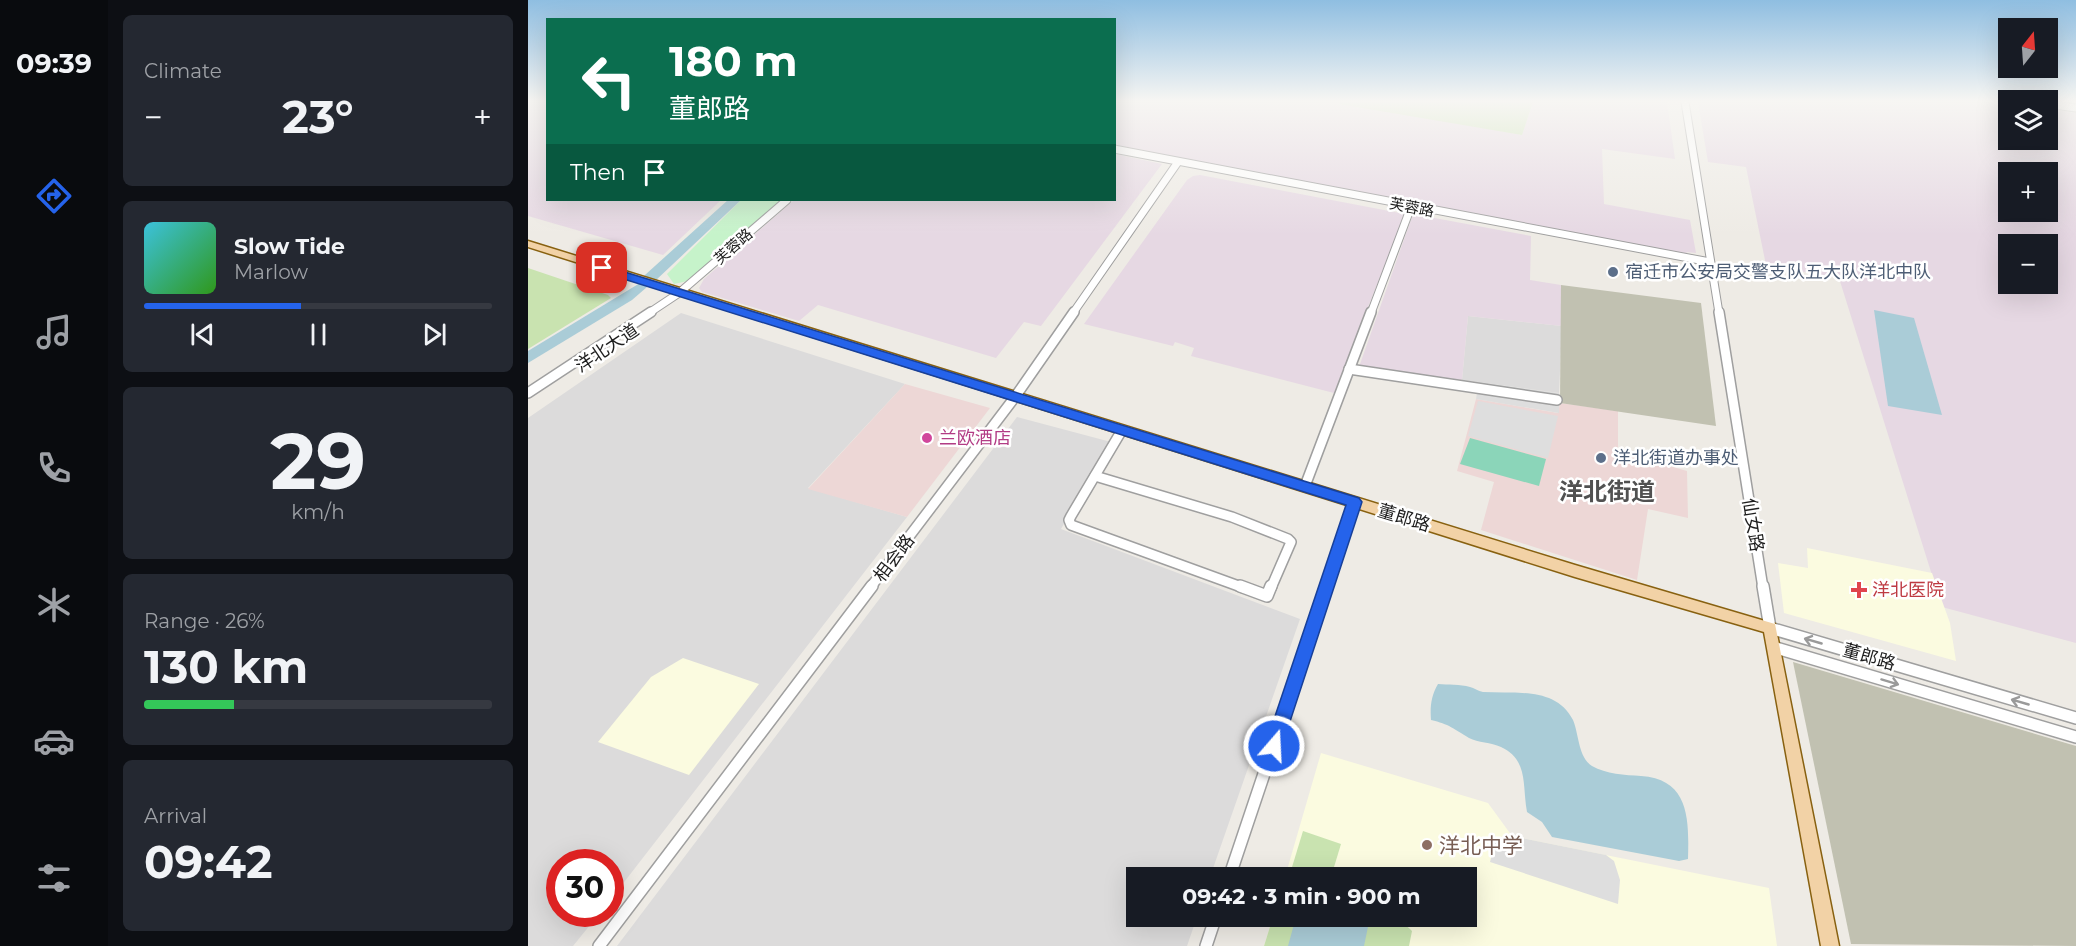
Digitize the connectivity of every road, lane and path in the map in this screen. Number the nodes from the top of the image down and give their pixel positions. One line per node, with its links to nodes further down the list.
1 (1692, 146): 7 (street, 仙女路)
2 (1116, 149): 3 (street, 芙蓉路)
3 (1178, 162): 5 (street, 芙蓉路); 11 (street, 相会路)
4 (786, 201): 8 (street, 芙蓉路)
5 (1411, 207): 7 (street, 芙蓉路); 9 (street)
6 (528, 244): 8 (main road, 董郎路)
7 (1710, 262): 18 (street, 仙女路)
8 (683, 294): 10 (street, 洋北大道); 11 (main road, 董郎路); 13 (street, 洋北大道)
9 (1349, 369): 12 (street); 16 (street)
10 (528, 393)
11 (1015, 397): 14 (main road, 董郎路); 24 (street, 相会路)
12 (1557, 400)
13 (528, 401)
14 (1122, 430): 15 (street); 16 (main road, 董郎路)
15 (1095, 476): 15 (street)
16 (1305, 486): 17 (main road, 董郎路)
17 (1354, 502): 18 (main road, 董郎路); 22 (street)
18 (1770, 628): 19 (main road, 仙女路); 20 (street, 董郎路, one-way to 18)
19 (1773, 647): 21 (street, 董郎路, one-way to 21); 26 (main road, 仙女路)
20 (2076, 718)
21 (2076, 737)
22 (1233, 867)
23 (1212, 927): 25 (street)
24 (600, 946)
25 (1206, 946)
26 (1830, 946)

